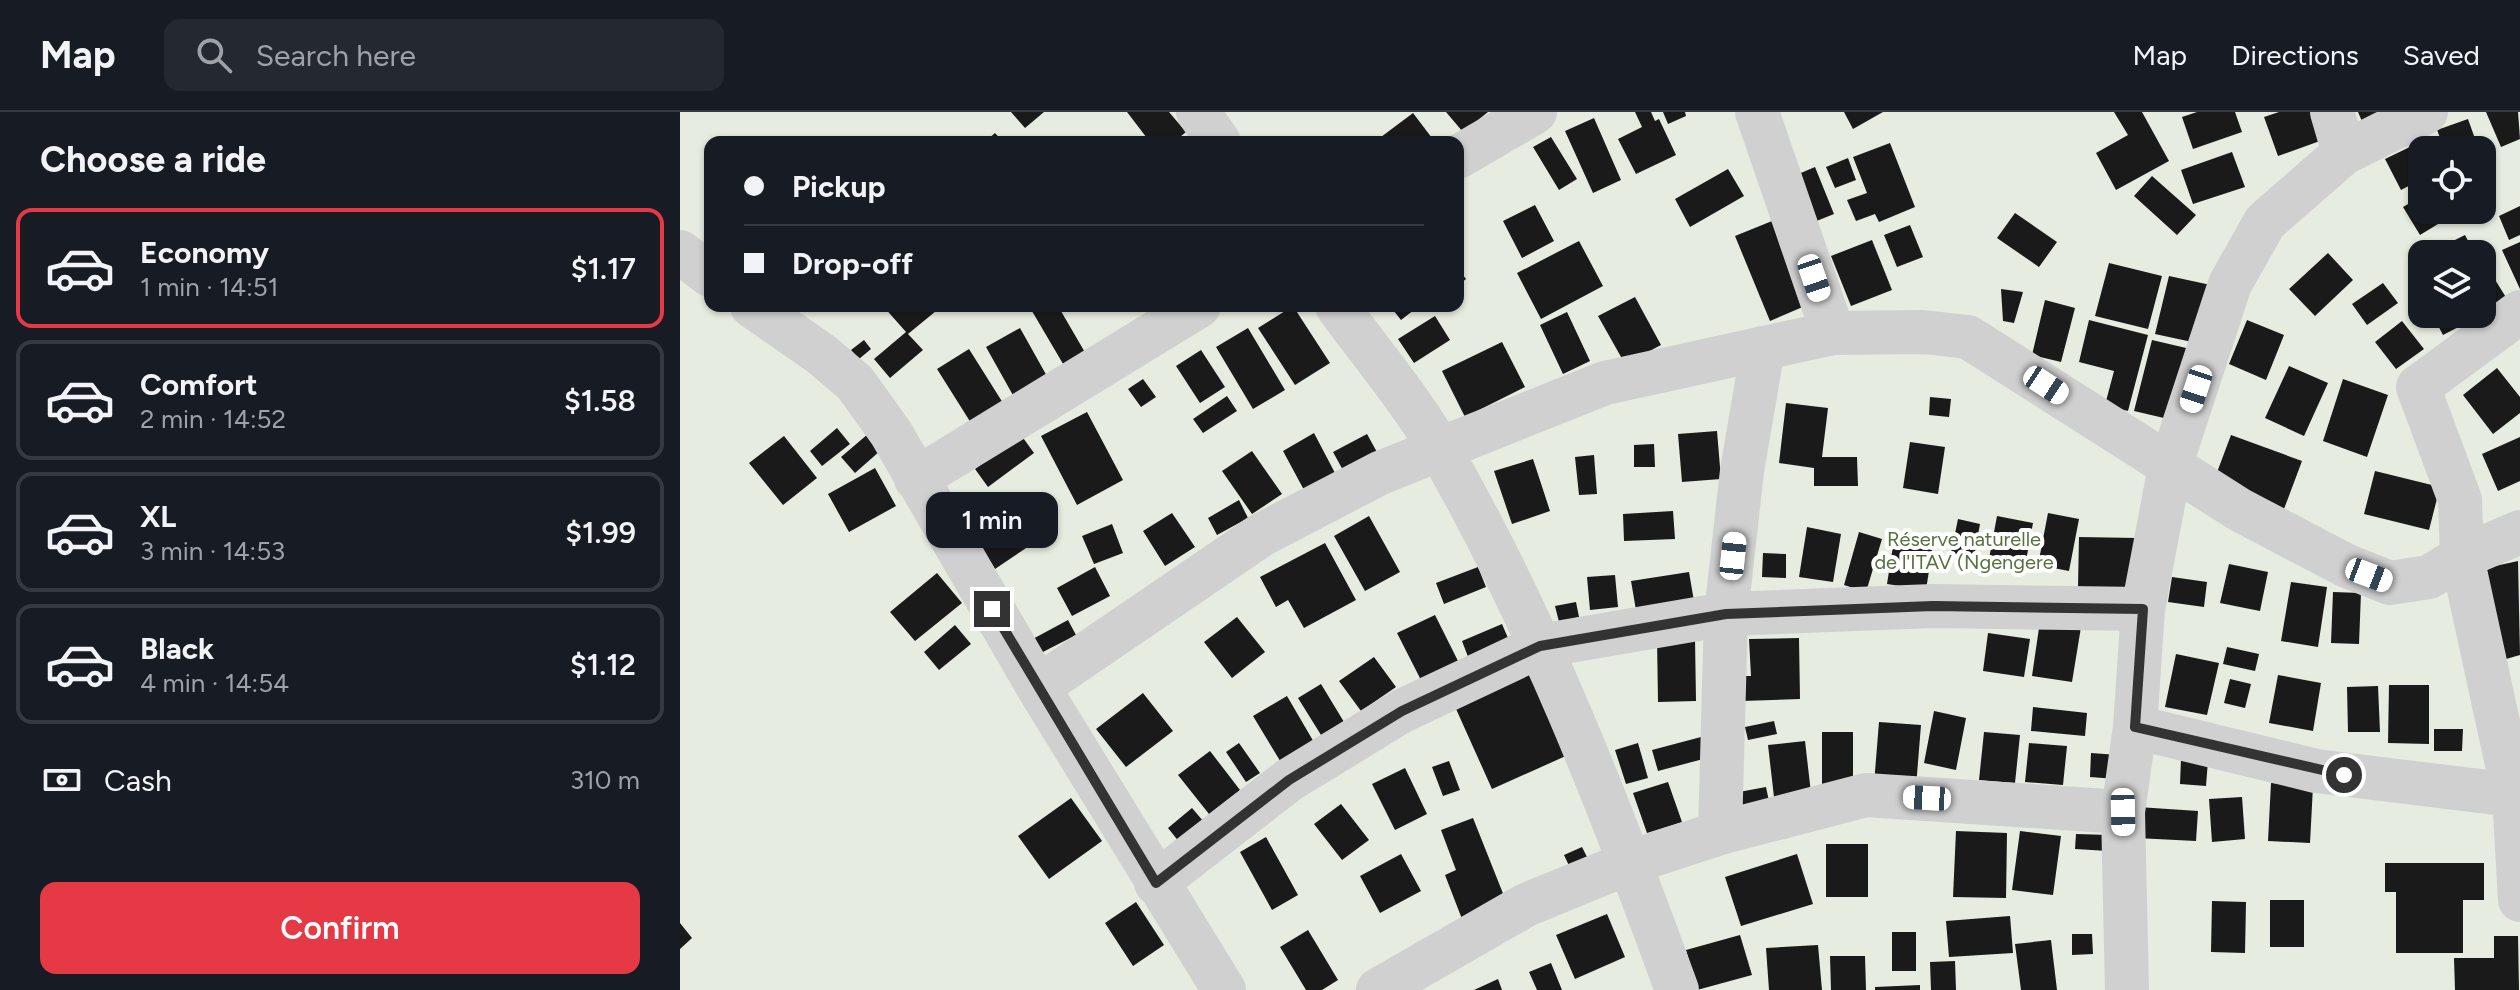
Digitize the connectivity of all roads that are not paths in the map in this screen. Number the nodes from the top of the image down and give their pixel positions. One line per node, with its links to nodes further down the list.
1 (1198, 112): 6 (street)
2 (1535, 112): 7 (street)
3 (1757, 112): 15 (street)
4 (2332, 112): 8 (street)
5 (2426, 112): 8 (street)
6 (1215, 136)
7 (1464, 153)
8 (2344, 153): 18 (street)
9 (680, 252): 10 (street)
10 (704, 270)
11 (761, 312): 19 (street)
12 (1189, 312): 19 (street)
13 (1341, 312): 17 (street)
14 (2520, 312): 21 (street)
15 (1833, 333): 16 (street); 18 (street)
16 (1763, 348): 17 (street); 23 (street)
17 (1439, 448): 24 (street); 25 (street)
18 (2170, 467): 21 (street); 22 (street)
19 (916, 479): 25 (street)
20 (2520, 532): 21 (street)
21 (2462, 557): 27 (street)
22 (2143, 609): 23 (street); 26 (street)
23 (1726, 614): 24 (street); 29 (street)
24 (1540, 646): 30 (street); 31 (street)
25 (1038, 687): 31 (street)
26 (2135, 727): 27 (street); 28 (street)
27 (2517, 796): 32 (street)
28 (2123, 812): 29 (street); 36 (street)
29 (1720, 833): 30 (street)
30 (1631, 862): 34 (street); 35 (street)
31 (1156, 883): 33 (street)
32 (2520, 900)
33 (1224, 990)
34 (1378, 990)
35 (1677, 990)
36 (2127, 990)

